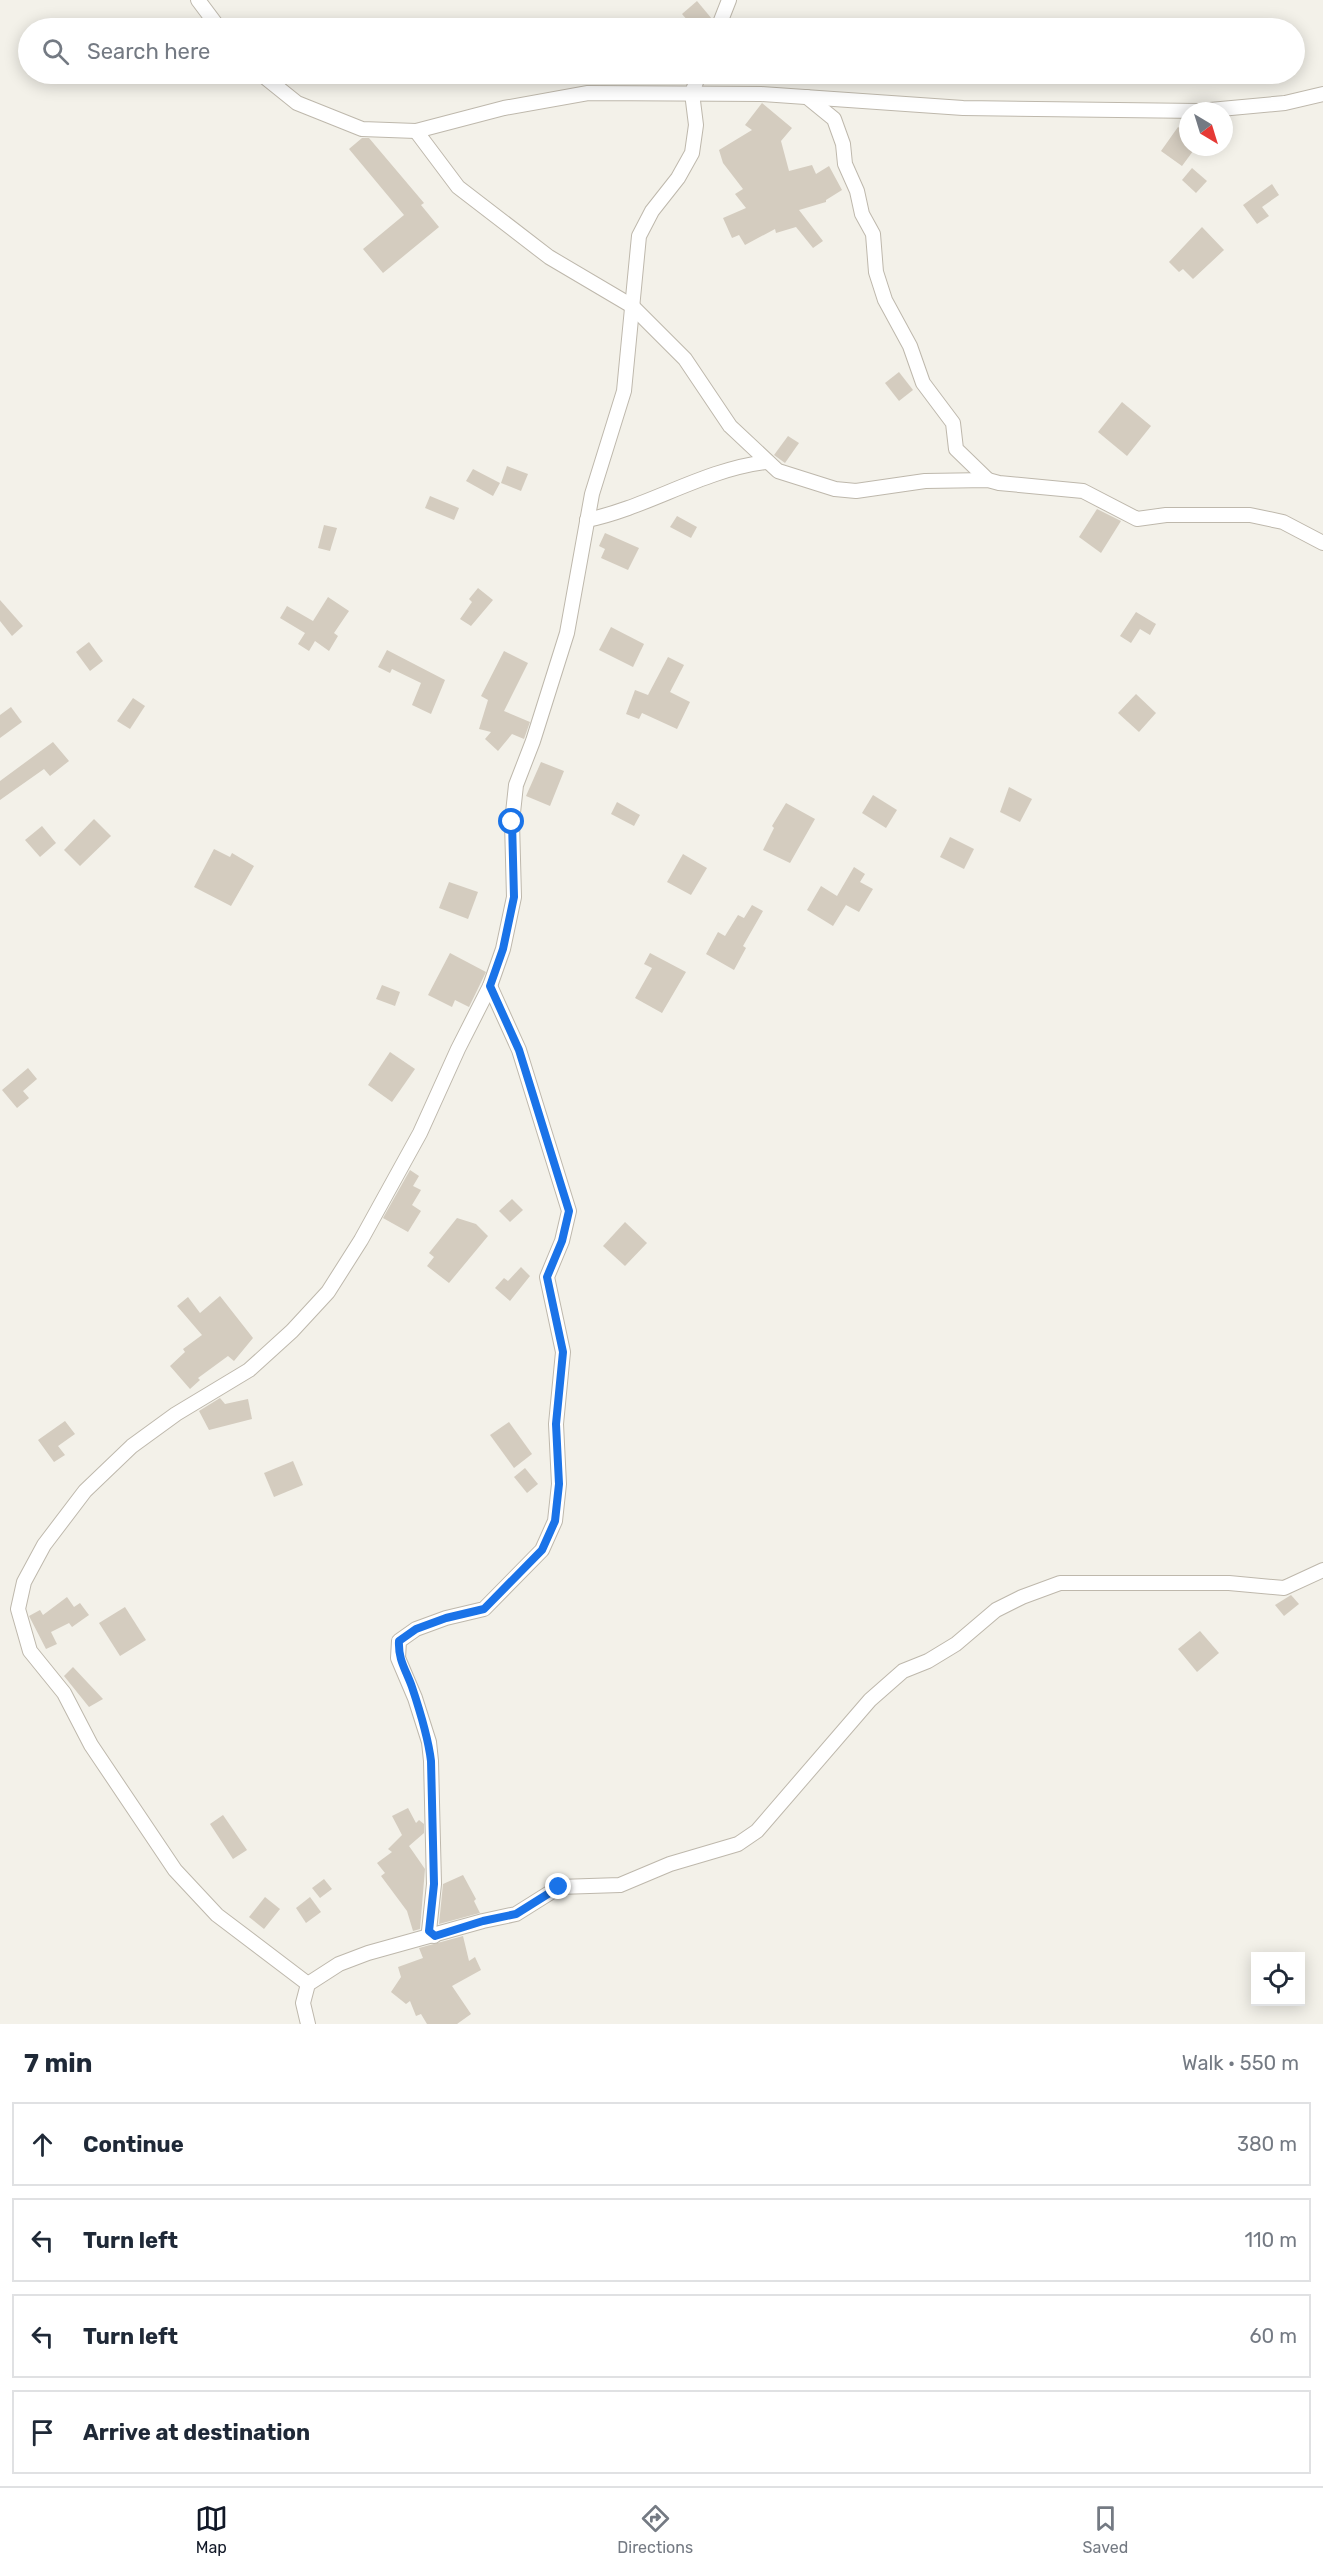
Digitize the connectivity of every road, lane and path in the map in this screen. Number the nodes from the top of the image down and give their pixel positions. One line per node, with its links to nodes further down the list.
1 (198, 0): 3 (street)
2 (729, 0): 4 (street)
3 (212, 18)
4 (722, 18)
5 (273, 84): 10 (street)
6 (695, 84): 7 (street)
7 (692, 93): 9 (street); 10 (street); 11 (street)
8 (1323, 94): 9 (street)
9 (807, 97): 13 (street)
10 (417, 131): 11 (street)
11 (632, 306): 12 (street); 14 (street)
12 (766, 462): 13 (street); 14 (street)
13 (988, 480): 15 (street)
14 (587, 520): 16 (street)
15 (1323, 543)
16 (490, 986): 18 (street); 19 (street)
17 (1323, 1570): 18 (street)
18 (435, 1936): 19 (street)
19 (308, 1984): 20 (street)
20 (308, 2024)

